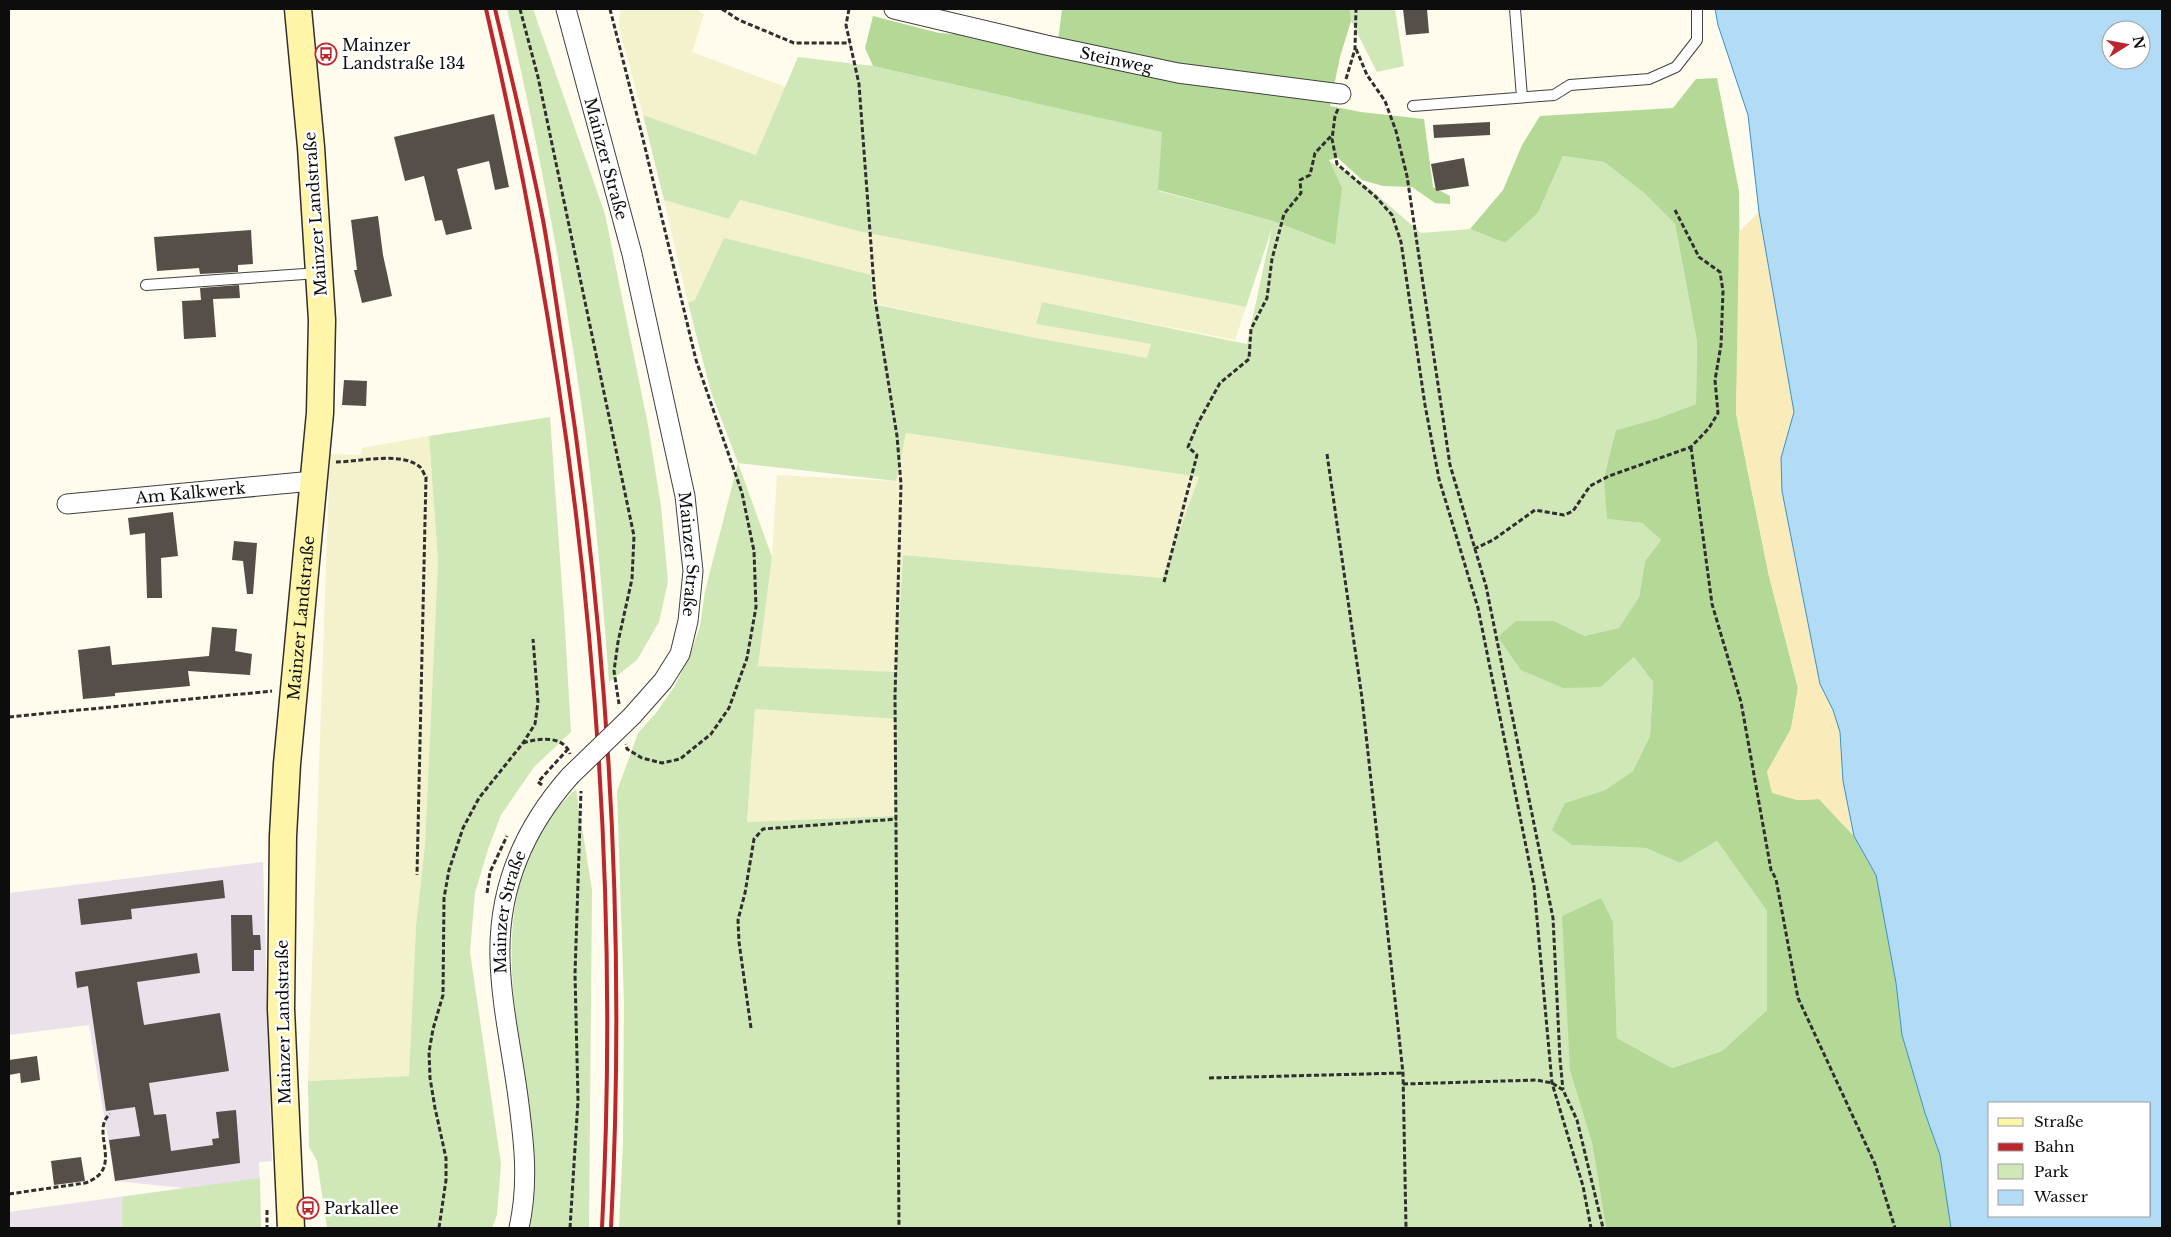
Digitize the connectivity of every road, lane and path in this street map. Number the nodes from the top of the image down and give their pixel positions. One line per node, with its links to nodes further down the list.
1 (298, 9): 18 (main road, Mainzer Landstraße)
2 (520, 9): 28 (path)
3 (566, 9): 28 (street, Mainzer Straße)
4 (610, 9): 30 (path)
5 (722, 9): 11 (path)
6 (849, 9): 11 (path)
7 (894, 9): 13 (street, Steinweg)
8 (1356, 9): 12 (path)
9 (1516, 9): 14 (lane)
10 (1697, 9): 14 (lane)
11 (850, 44): 35 (path)
12 (1355, 49): 13 (path); 24 (path)
13 (1341, 94): 16 (path)
14 (1522, 97): 15 (lane)
15 (1413, 106)
16 (1333, 134): 25 (path); 40 (path)
17 (1675, 210): 20 (path)
18 (320, 273): 19 (lane); 22 (main road, Mainzer Landstraße)
19 (146, 285)
20 (1691, 447): 24 (path); 53 (path)
21 (1327, 454): 38 (path)
22 (314, 471): 23 (street, Am Kalkwerk); 36 (path); 45 (main road, Mainzer Landstraße)
23 (67, 504)
24 (1474, 549): 42 (path)
25 (1164, 582)
26 (532, 639): 31 (path)
27 (275, 691): 29 (path)
28 (626, 713): 33 (street, Mainzer Straße, bridge)
29 (9, 717)
30 (625, 739)
31 (523, 743): 32 (path); 46 (path)
32 (568, 749): 33 (path); 34 (path)
33 (573, 772): 47 (street, Mainzer Straße); 48 (path)
34 (538, 782)
35 (897, 819): 37 (path); 49 (path)
36 (417, 875)
37 (751, 1028)
38 (1403, 1073): 39 (path); 41 (path)
39 (1209, 1078)
40 (1552, 1083): 41 (path); 42 (path); 51 (path)
41 (1403, 1084): 50 (path)
42 (1563, 1090): 52 (path)
43 (110, 1114): 44 (path)
44 (9, 1194)
45 (291, 1228)
46 (439, 1228)
47 (519, 1228)
48 (570, 1228)
49 (899, 1228)
50 (1406, 1228)
51 (1591, 1228)
52 (1602, 1228)
53 (1895, 1228)

